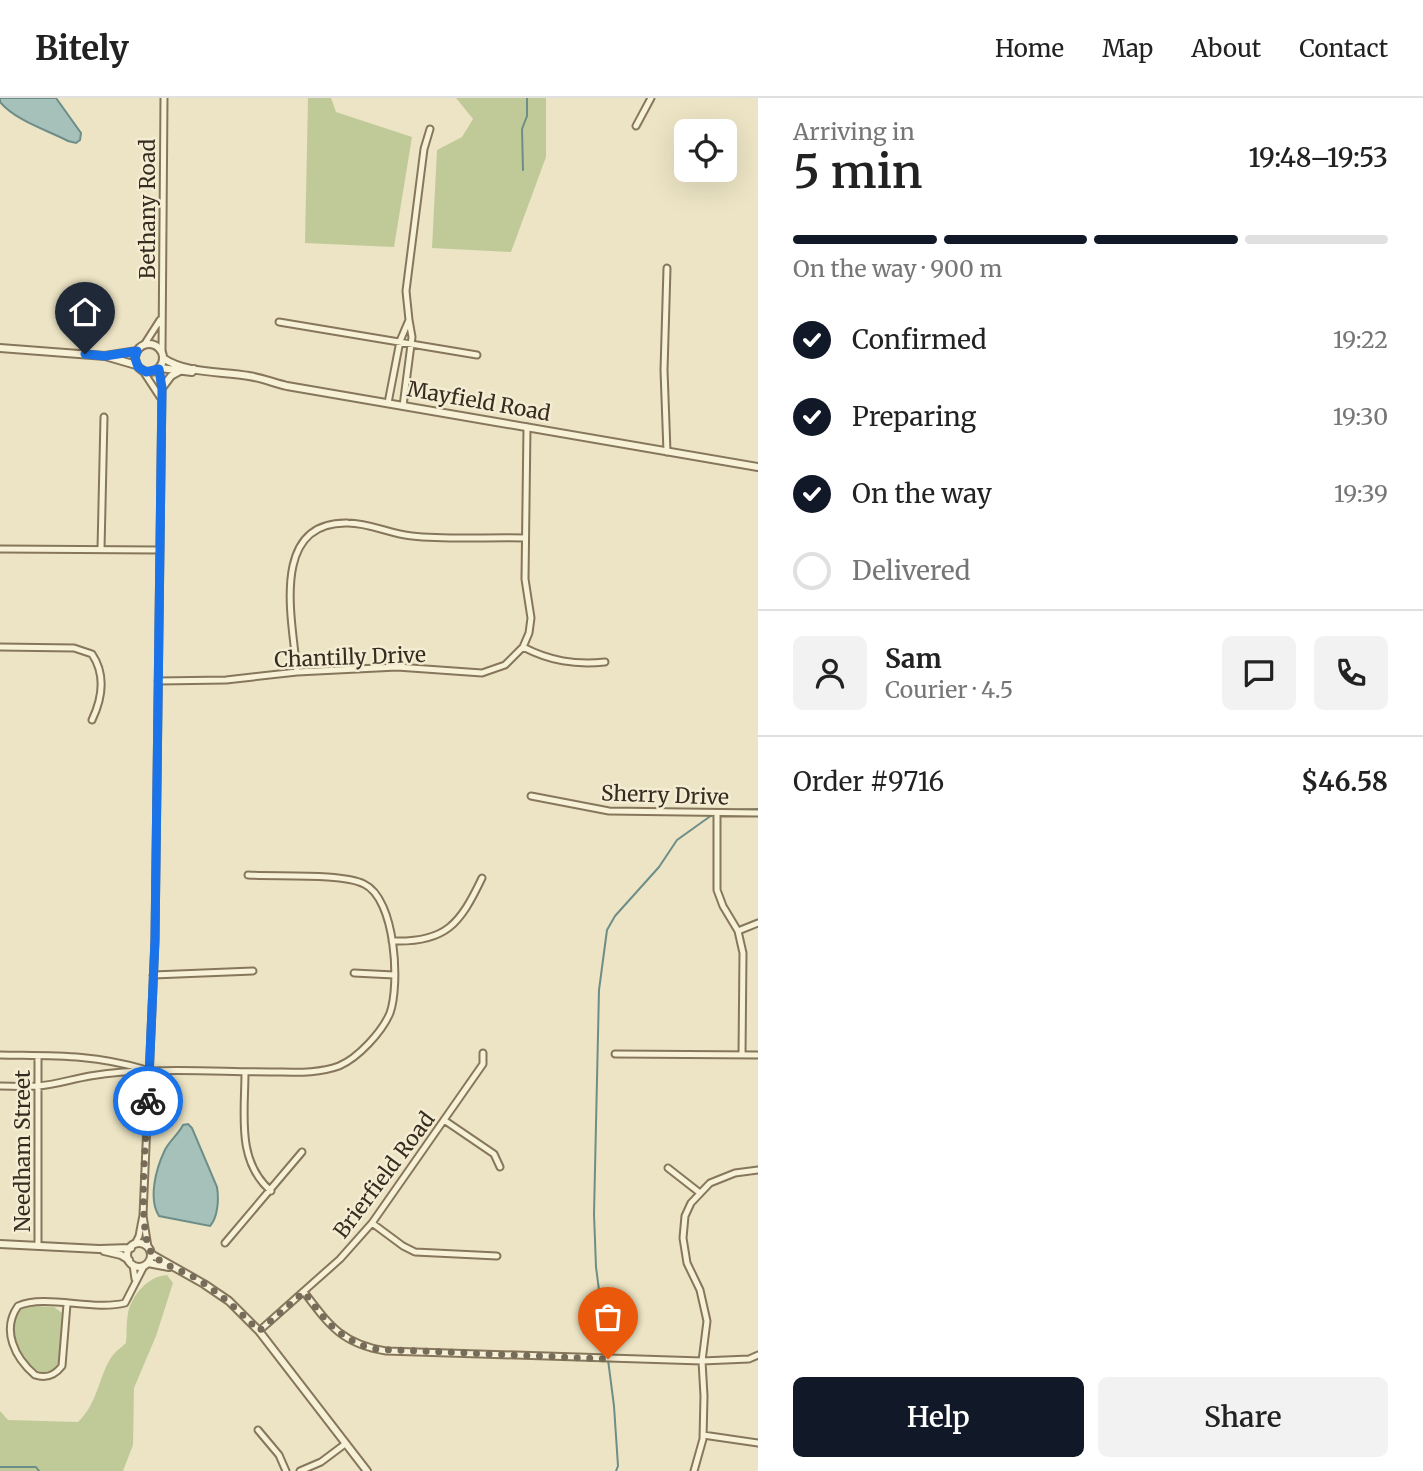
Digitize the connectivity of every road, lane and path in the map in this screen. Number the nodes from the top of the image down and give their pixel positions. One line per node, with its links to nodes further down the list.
1 (164, 98): 6 (street, Bethany Road)
2 (651, 98): 3 (street)
3 (636, 126)
4 (430, 129): 7 (street)
5 (667, 268): 28 (street)
6 (160, 320): 11 (street); 14 (street, Bethany Road)
7 (409, 320): 9 (street); 10 (street)
8 (279, 322): 9 (street)
9 (400, 341): 10 (street); 24 (street)
10 (411, 344): 15 (street); 25 (street)
11 (144, 345): 13 (street); 14 (street)
12 (0, 348): 16 (street)
13 (137, 351): 16 (street); 17 (street)
14 (162, 354): 18 (street); 19 (street, Mayfield Road)
15 (477, 355)
16 (105, 356): 17 (street)
17 (137, 366): 20 (street)
18 (159, 369): 20 (street); 21 (street, Mayfield Road); 22 (street)
19 (194, 369): 21 (street, Mayfield Road); 24 (street, Mayfield Road)
20 (144, 371): 23 (street)
21 (181, 371): 22 (street)
22 (162, 388): 23 (street)
23 (160, 397): 33 (street)
24 (388, 403): 25 (street, Mayfield Road)
25 (403, 406): 27 (street, Mayfield Road)
26 (104, 417): 32 (street)
27 (527, 427): 28 (street, Mayfield Road); 30 (street)
28 (667, 452): 29 (street, Mayfield Road)
29 (758, 467)
30 (525, 538): 35 (street); 37 (street)
31 (0, 549): 32 (street)
32 (101, 549): 33 (street)
33 (159, 550): 38 (street)
34 (0, 647): 39 (street)
35 (523, 647): 36 (street); 37 (street, Chantilly Drive)
36 (605, 662)
37 (297, 672): 38 (street, Chantilly Drive)
38 (158, 681): 50 (street)
39 (92, 720)
40 (531, 796): 41 (street, Sherry Drive)
41 (717, 813): 42 (street, Sherry Drive); 46 (street)
42 (758, 813)
43 (248, 876): 47 (street)
44 (482, 878): 47 (street)
45 (758, 923): 46 (street)
46 (738, 932): 55 (street)
47 (392, 941): 51 (street)
48 (253, 971): 50 (street)
49 (354, 973): 51 (street)
50 (153, 975): 58 (street)
51 (394, 975): 59 (street)
52 (483, 1053): 62 (street, Brierfield Road)
53 (615, 1054): 55 (street)
54 (0, 1055): 57 (street)
55 (742, 1055): 56 (street)
56 (758, 1055)
57 (38, 1056): 58 (street); 61 (street, Needham Street)
58 (150, 1070): 59 (street); 61 (street); 69 (street)
59 (245, 1072): 67 (street)
60 (0, 1086): 61 (street)
61 (38, 1086): 73 (street, Needham Street)
62 (444, 1120): 64 (street); 70 (street, Brierfield Road)
63 (302, 1152): 67 (street)
64 (500, 1167)
65 (668, 1168): 68 (street)
66 (758, 1170): 68 (street)
67 (271, 1191): 71 (street)
68 (700, 1193): 86 (street)
69 (143, 1215): 74 (street); 76 (street)
70 (372, 1223): 77 (street); 82 (street, Brierfield Road)
71 (225, 1243)
72 (0, 1244): 73 (street)
73 (38, 1246): 75 (street)
74 (133, 1246): 75 (street); 76 (street); 78 (street)
75 (99, 1249): 78 (street)
76 (149, 1250): 79 (street); 80 (street)
77 (497, 1256)
78 (131, 1263): 79 (street); 81 (street)
79 (146, 1264): 80 (street); 81 (street)
80 (174, 1268): 84 (street)
81 (135, 1279): 83 (street)
82 (304, 1292): 84 (street, Brierfield Road); 86 (street)
83 (66, 1304): 83 (street)
84 (259, 1331): 90 (street)
85 (758, 1355): 86 (street)
86 (702, 1361): 88 (street)
87 (258, 1430): 91 (street)
88 (704, 1435): 89 (street); 94 (street)
89 (758, 1443)
90 (345, 1444): 92 (street); 93 (street)
91 (286, 1471)
92 (300, 1471)
93 (367, 1471)
94 (694, 1471)

